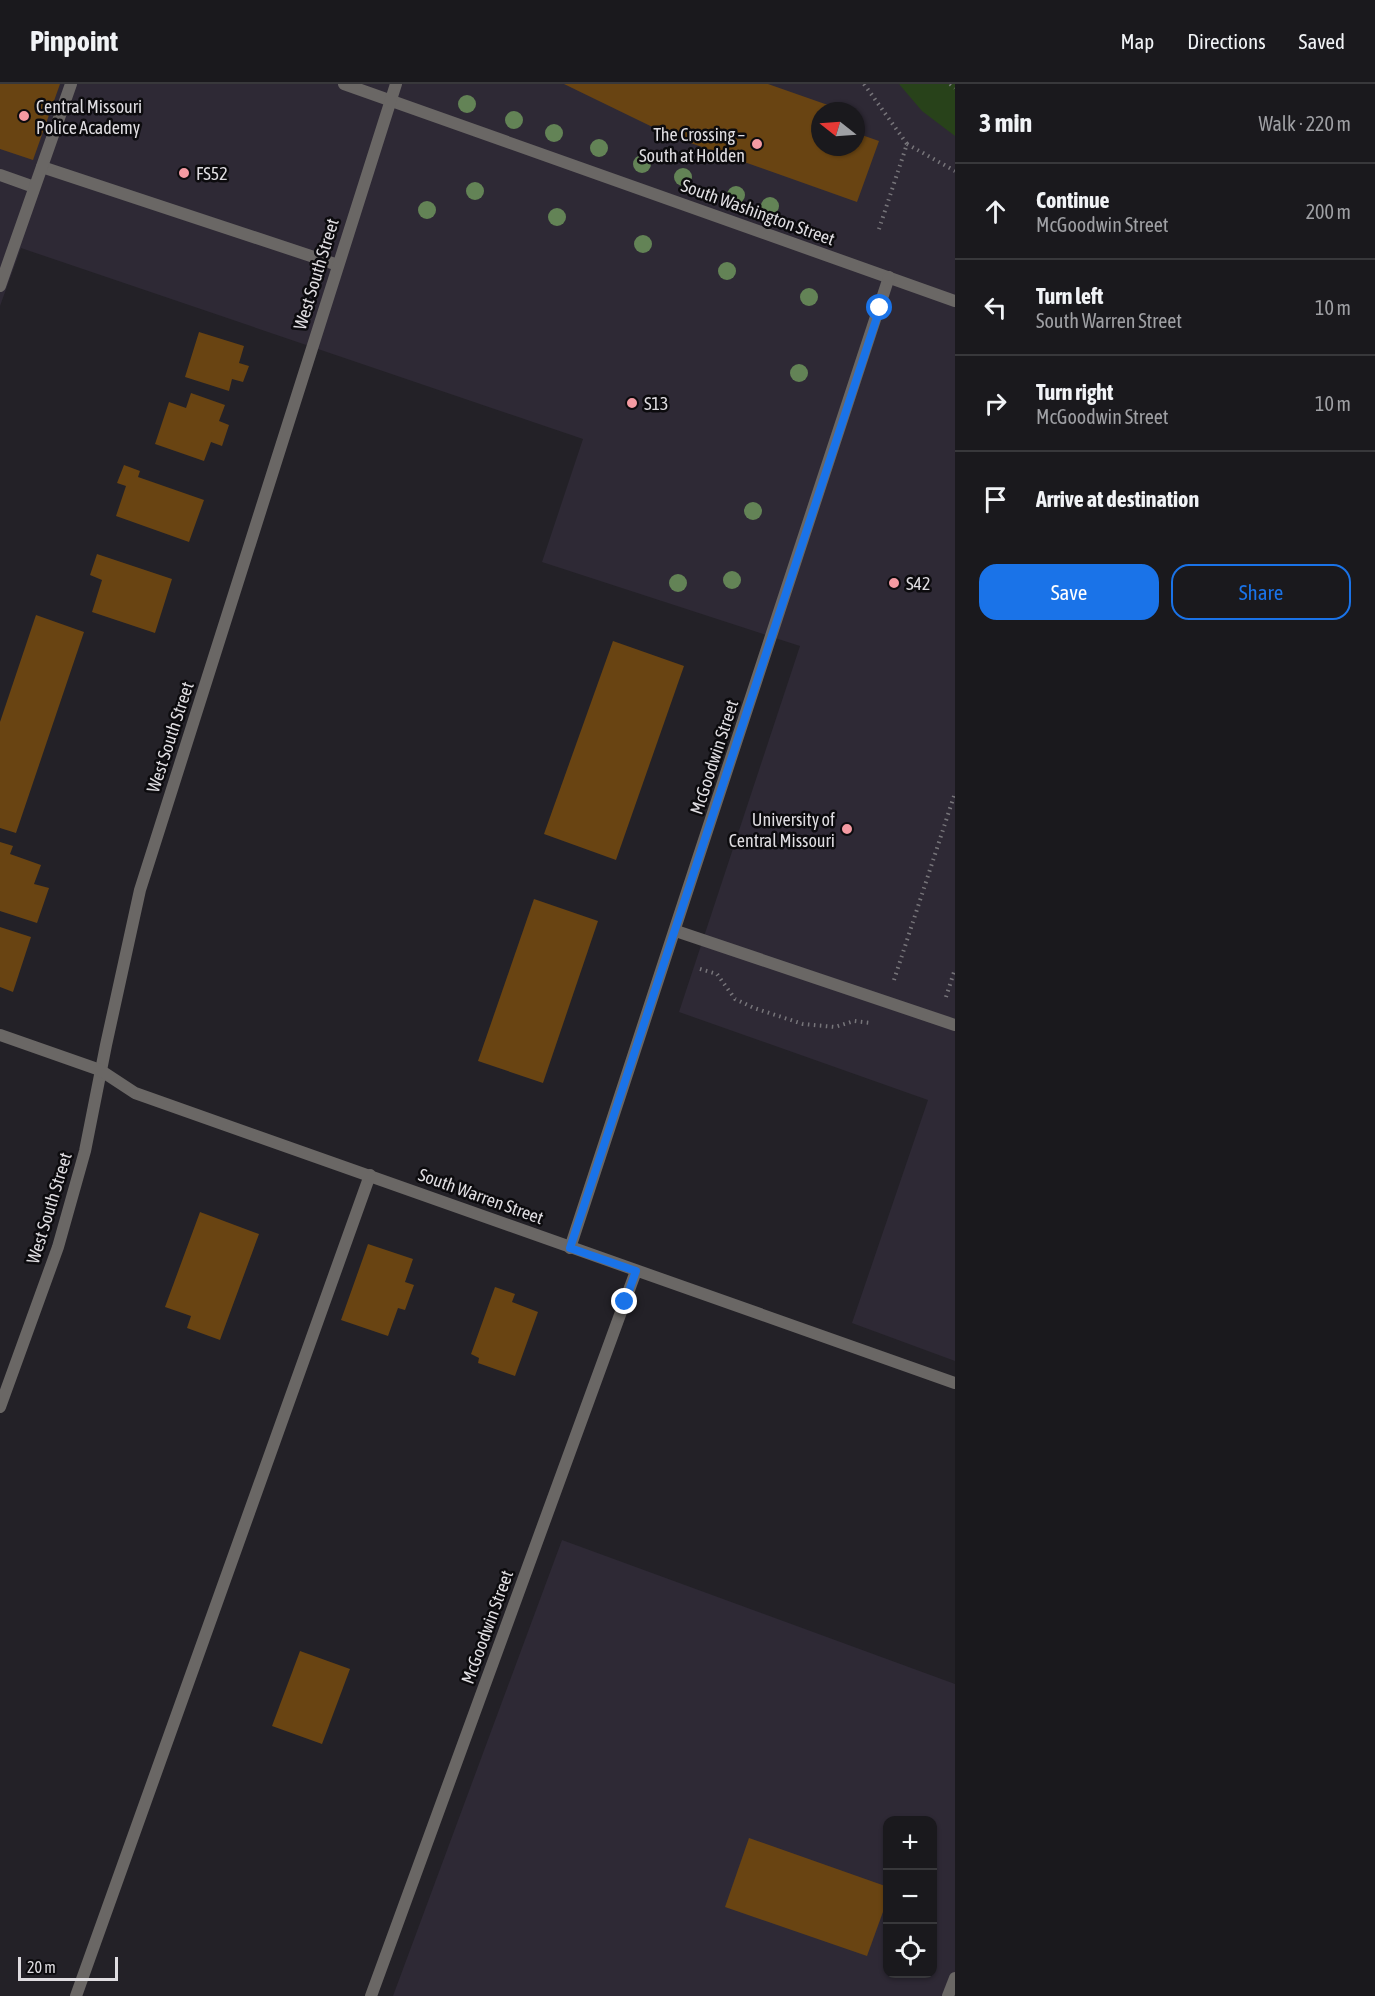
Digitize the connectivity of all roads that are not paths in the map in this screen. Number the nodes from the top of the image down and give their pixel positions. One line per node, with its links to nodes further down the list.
1 (71, 84): 5 (street)
2 (344, 84): 4 (street, South Washington Street)
3 (396, 84): 4 (street, West South Street)
4 (391, 99): 8 (street, West South Street); 9 (street, South Washington Street)
5 (42, 167): 7 (street); 8 (street)
6 (0, 175): 7 (street)
7 (34, 187): 10 (street)
8 (338, 265): 15 (street, West South Street)
9 (890, 278): 11 (street, South Washington Street); 12 (street, McGoodwin Street)
10 (0, 286)
11 (955, 301)
12 (675, 932): 13 (street); 17 (street, McGoodwin Street)
13 (955, 1025)
14 (0, 1035): 15 (street, South Warren Street)
15 (100, 1070): 16 (street, South Warren Street); 20 (street, West South Street)
16 (370, 1175): 17 (street, South Warren Street); 22 (street)
17 (570, 1248): 18 (street, South Warren Street)
18 (636, 1271): 19 (street, South Warren Street); 23 (street, McGoodwin Street)
19 (955, 1383)
20 (0, 1407)
21 (955, 1978): 24 (street)
22 (76, 1996)
23 (372, 1996)
24 (948, 1996)

